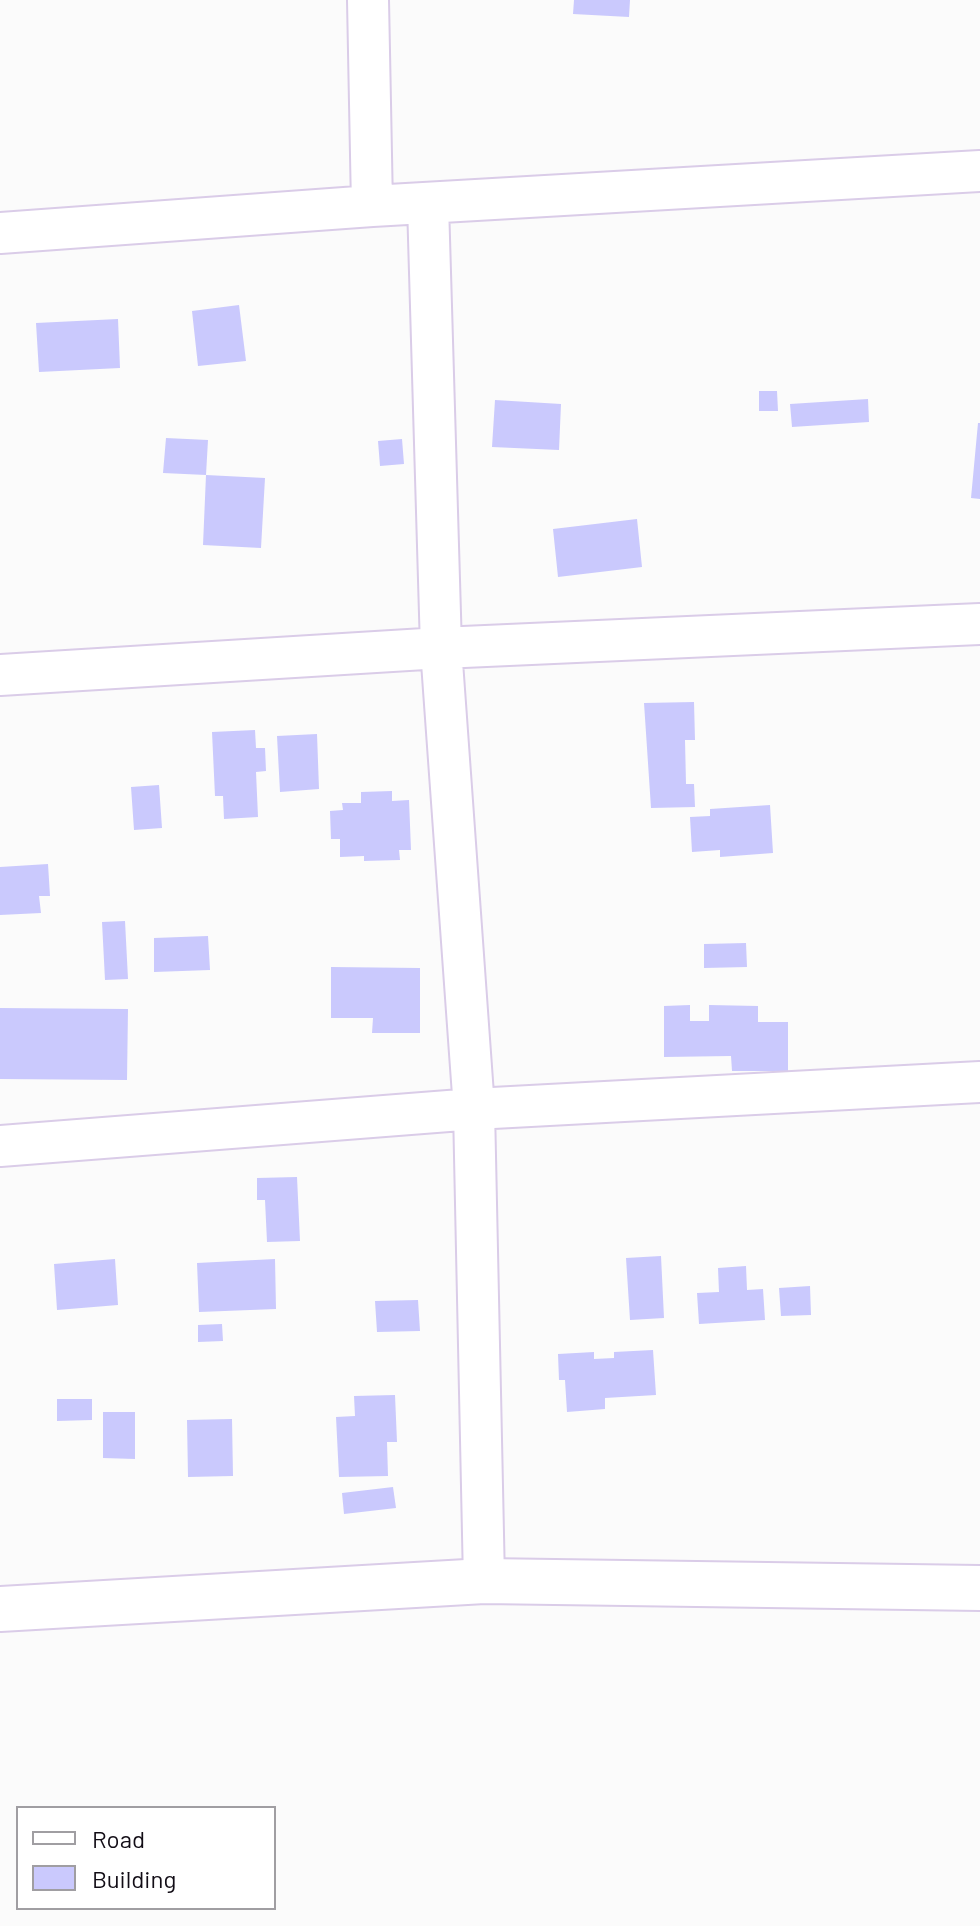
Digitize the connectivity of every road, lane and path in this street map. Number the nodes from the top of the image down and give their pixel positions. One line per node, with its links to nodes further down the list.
1 (368, 0): 4 (street)
2 (980, 171): 3 (street)
3 (428, 204): 4 (street); 7 (street)
4 (372, 206): 5 (street)
5 (0, 233)
6 (980, 624): 7 (street)
7 (441, 648): 8 (street); 10 (street)
8 (0, 675)
9 (980, 1082): 10 (street)
10 (474, 1109): 11 (street); 12 (street)
11 (0, 1146)
12 (484, 1581): 13 (street); 14 (street)
13 (980, 1588)
14 (0, 1609)

